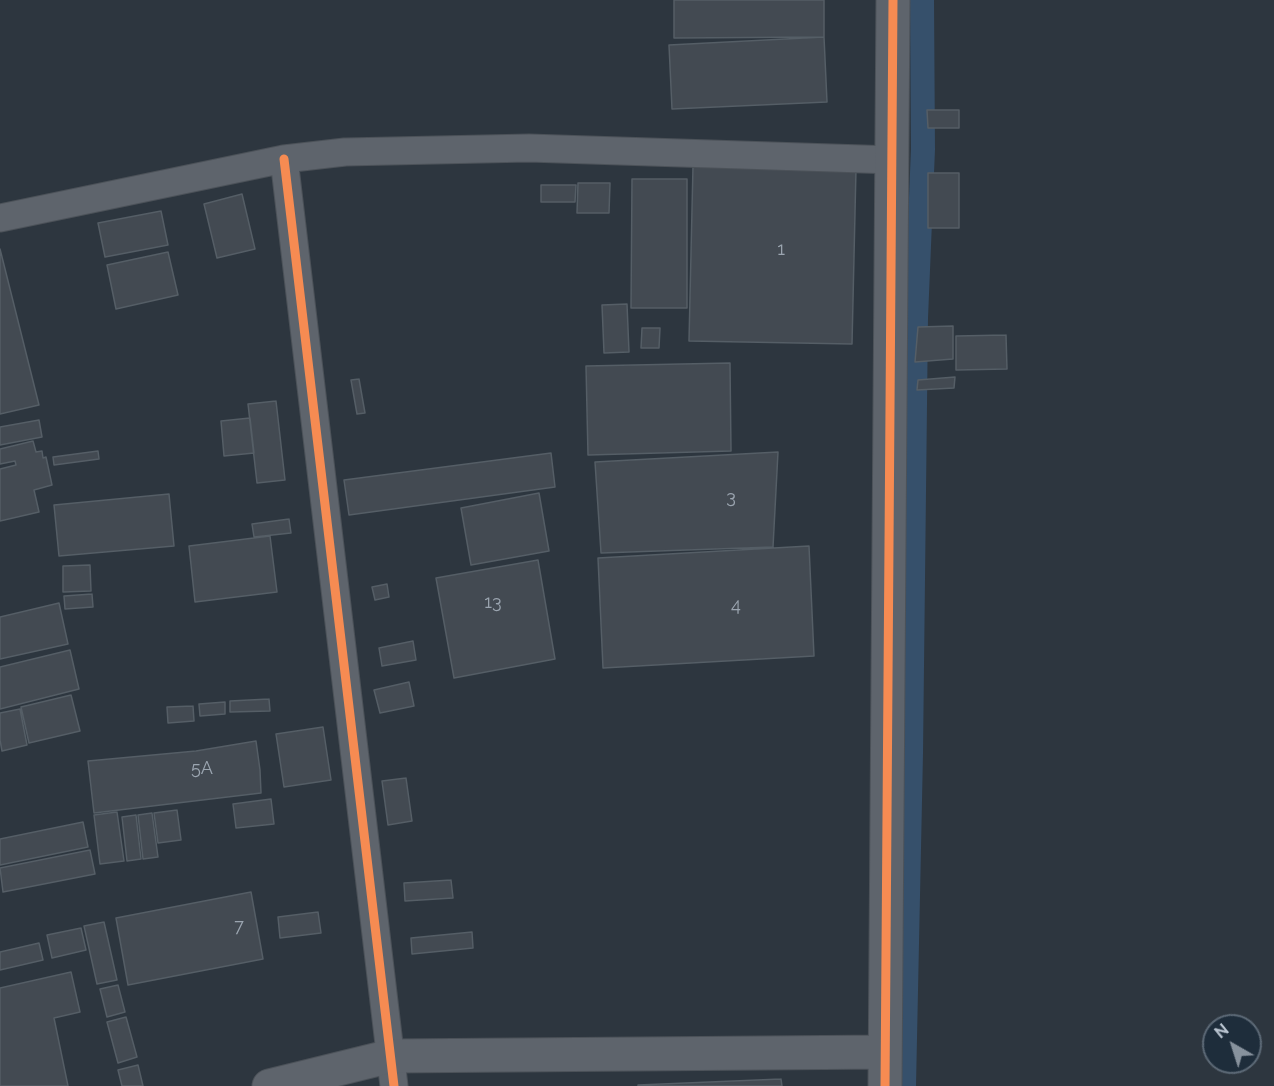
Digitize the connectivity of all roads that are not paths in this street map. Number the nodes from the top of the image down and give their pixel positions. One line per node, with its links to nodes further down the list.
1 (894, 0): 3 (street)
2 (284, 159): 3 (street); 4 (street); 6 (street)
3 (893, 160): 5 (street)
4 (0, 218)
5 (885, 1052): 6 (street); 8 (street)
6 (392, 1071): 7 (street)
7 (269, 1086)
8 (885, 1086)

